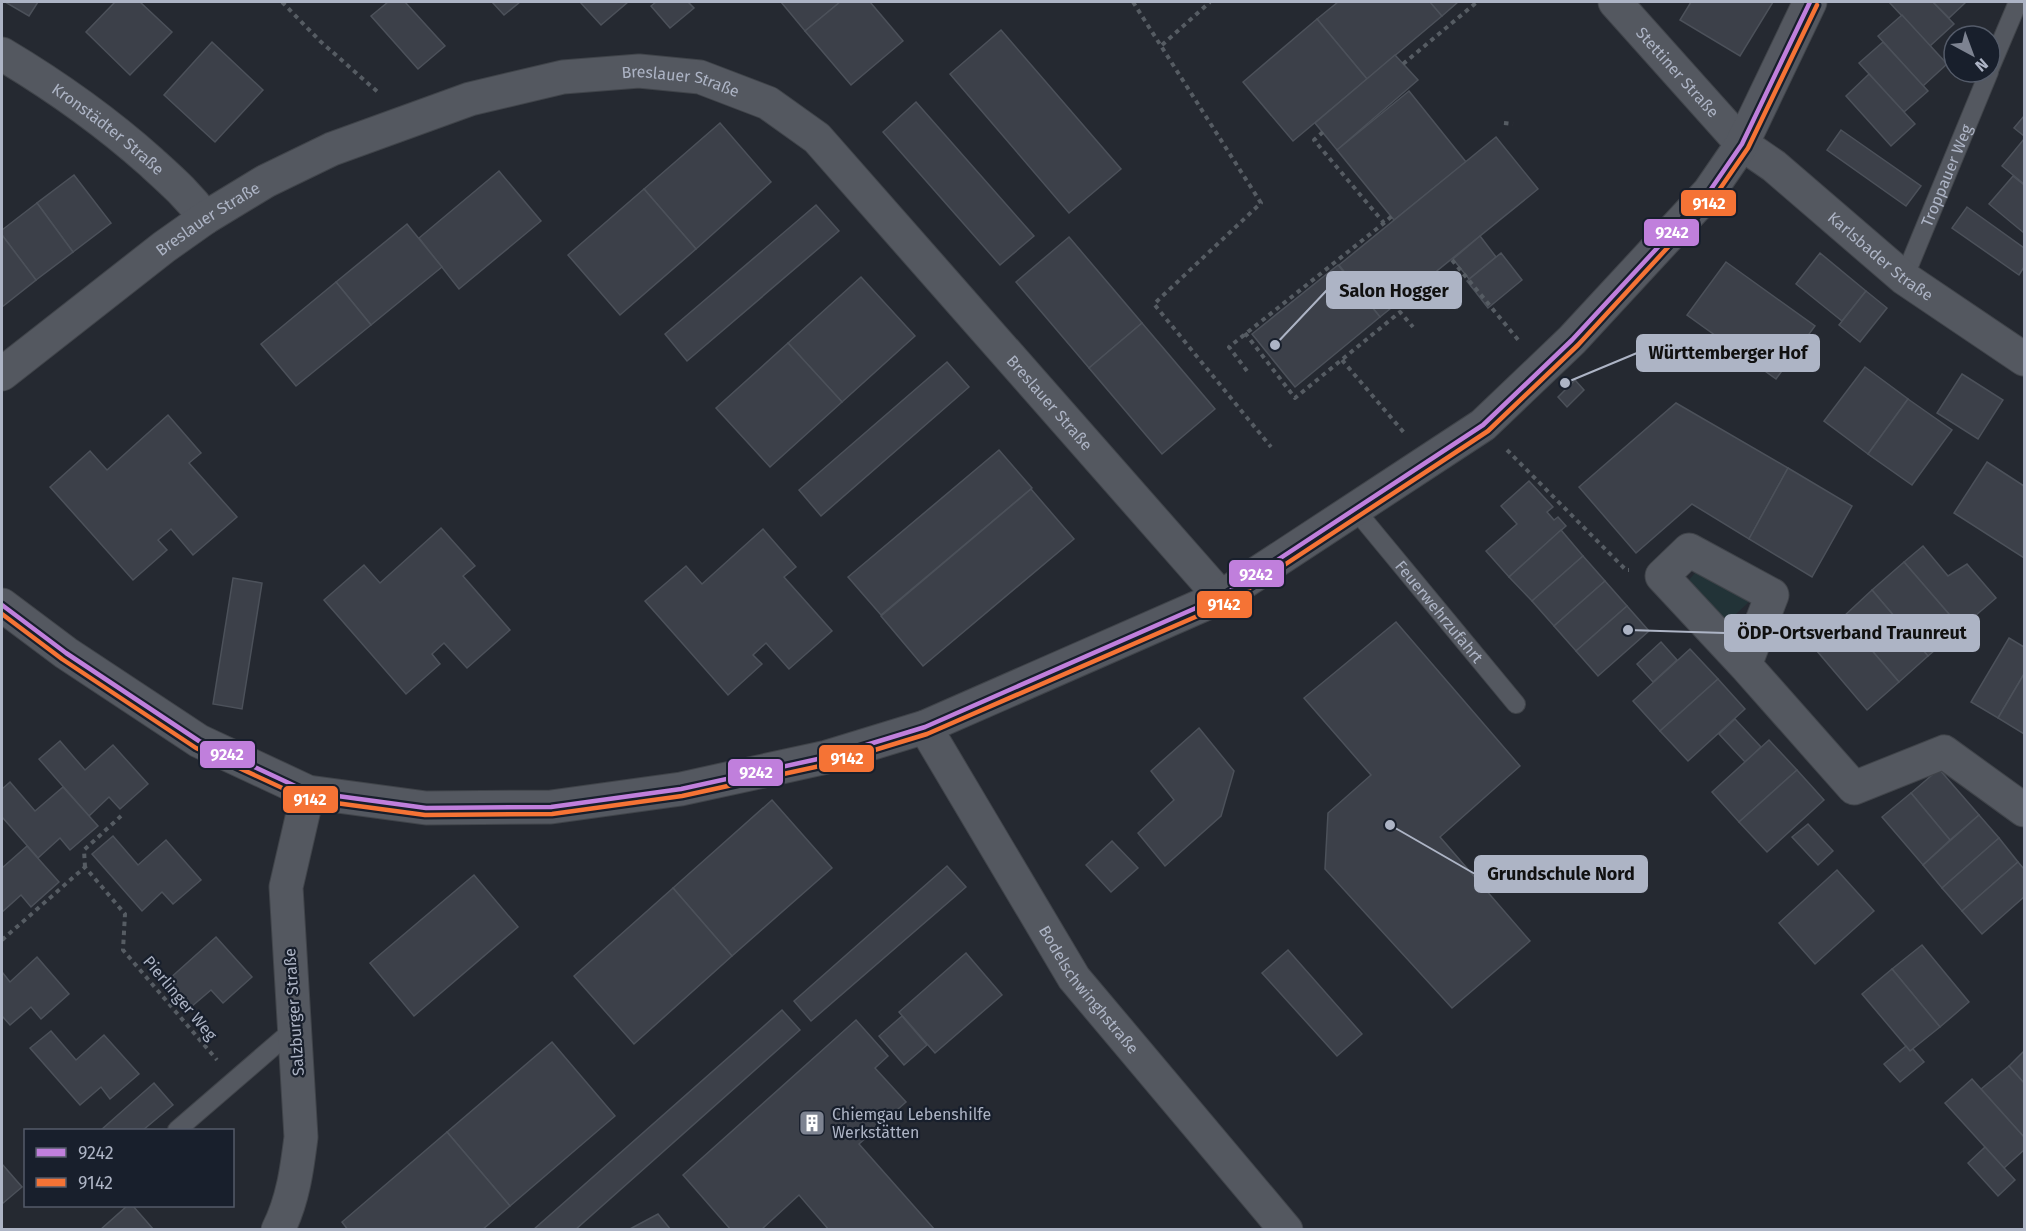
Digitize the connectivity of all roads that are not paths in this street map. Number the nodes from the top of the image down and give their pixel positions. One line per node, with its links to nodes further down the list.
1 (1810, 2): 7 (street)
2 (2018, 2): 4 (lane, Troppauer Weg)
3 (1618, 3): 7 (street, Stettiner Straße)
4 (2002, 40)
5 (2, 54): 8 (street, Kronstädter Straße)
6 (1983, 84): 9 (lane, Troppauer Weg)
7 (1742, 144): 9 (street, Karlsbader Straße); 13 (street)
8 (205, 218): 11 (street, Breslauer Straße); 13 (street, Breslauer Straße)
9 (1904, 278): 10 (street, Karlsbader Straße)
10 (2025, 359)
11 (2, 374)
12 (1363, 519): 16 (lane, Feuerwehrzufahrt)
13 (1221, 597): 17 (street)
14 (2, 605): 18 (street)
15 (1745, 665): 15 (street); 19 (street)
16 (1516, 704)
17 (925, 727): 18 (street); 23 (street, Bodelschwinghstraße)
18 (308, 792): 20 (street, Salzburger Straße)
19 (2025, 810)
20 (295, 1034): 21 (lane); 22 (street, Salzburger Straße)
21 (179, 1129)
22 (278, 1230)
23 (1286, 1230)

